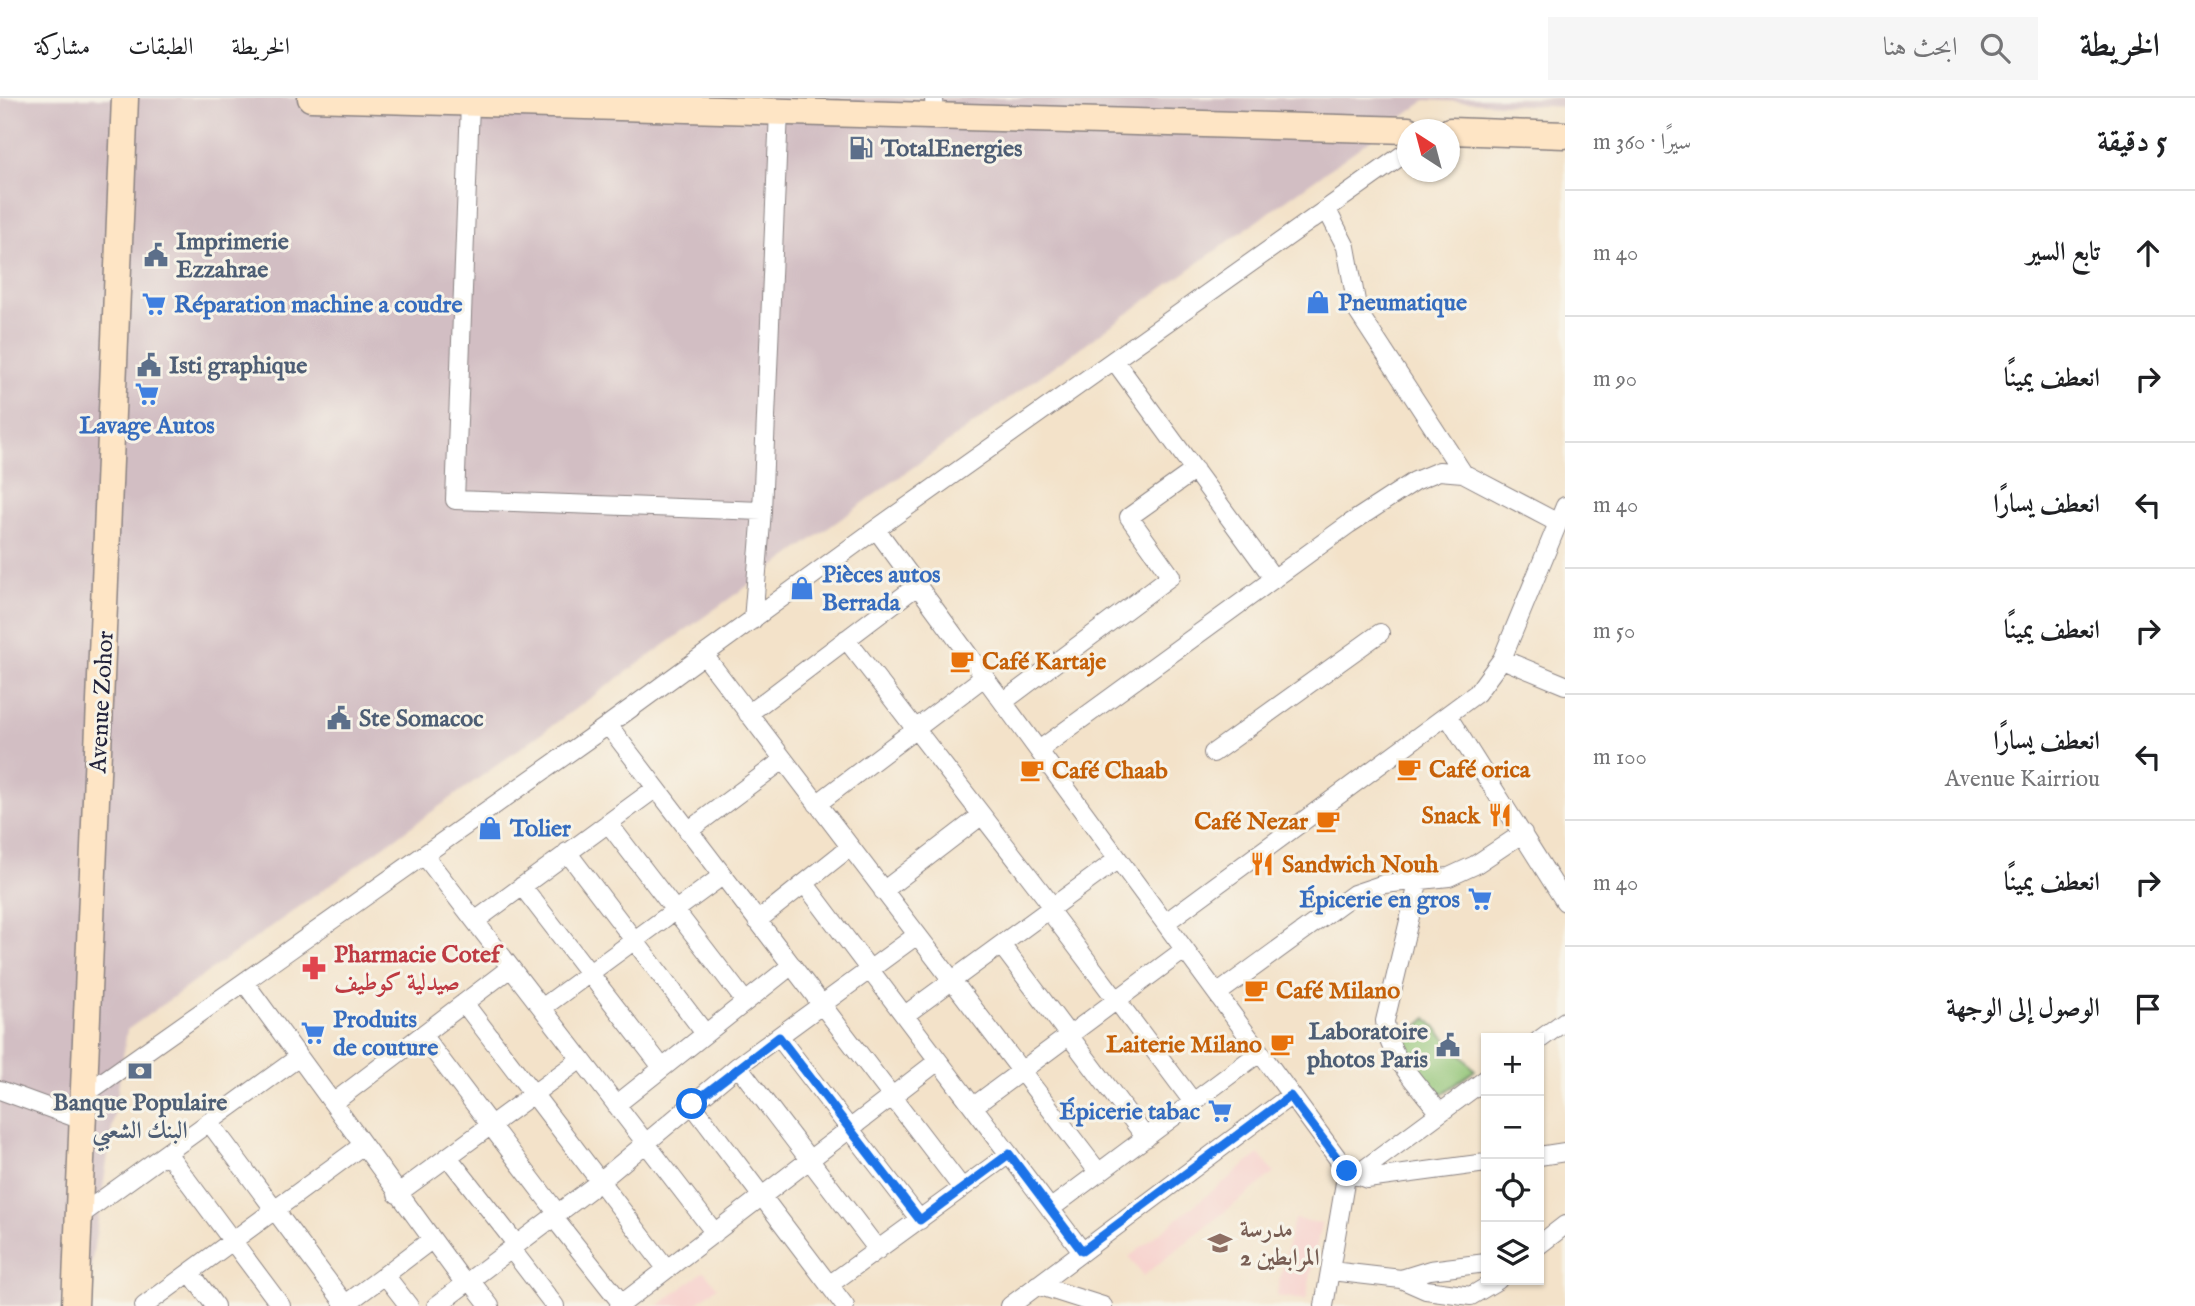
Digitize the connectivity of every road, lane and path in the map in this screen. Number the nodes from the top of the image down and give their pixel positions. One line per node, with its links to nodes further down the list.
1 (125, 98): 98 (street, Avenue Zohor)
2 (311, 98): 3 (street)
3 (366, 99): 5 (street)
4 (536, 102): 5 (street); 6 (street)
5 (470, 104): 18 (street)
6 (698, 104): 8 (street)
7 (934, 107): 8 (street); 9 (street)
8 (779, 111): 18 (street)
9 (1397, 129)
10 (1460, 131): 11 (street)
11 (1565, 135)
12 (1397, 159): 13 (street)
13 (1327, 210): 14 (street); 16 (street)
14 (1114, 360): 15 (street); 20 (street)
15 (1195, 470): 21 (street); 30 (street)
16 (1463, 473): 19 (street); 21 (street)
17 (1565, 506): 19 (street)
18 (762, 511): 23 (street)
19 (1558, 523): 27 (street)
20 (876, 529): 22 (street); 23 (street)
21 (1274, 579): 35 (street)
22 (918, 585): 25 (street); 28 (street)
23 (752, 620): 26 (street)
24 (1380, 633): 36 (street)
25 (846, 639): 31 (street); 34 (street)
26 (704, 655): 31 (street); 33 (street)
27 (1502, 659): 29 (street); 32 (street)
28 (984, 677): 30 (street); 34 (street)
29 (1565, 685)
30 (1003, 702): 35 (street)
31 (748, 714): 37 (street)
32 (1447, 715): 43 (street); 58 (street)
33 (608, 725): 38 (street); 46 (street)
34 (916, 728): 39 (street); 40 (street)
35 (1039, 750): 47 (street)
36 (1213, 753)
37 (783, 760): 39 (street); 42 (street)
38 (656, 788): 41 (street); 42 (street)
39 (817, 804): 44 (street)
40 (982, 815): 52 (street); 54 (street)
41 (608, 823): 45 (street); 55 (street)
42 (688, 831): 48 (street)
43 (1523, 833): 49 (street); 53 (street)
44 (850, 847): 50 (street); 52 (street)
45 (567, 852): 51 (street); 60 (street)
46 (424, 855): 57 (street); 68 (street)
47 (1118, 859): 54 (street); 58 (street)
48 (722, 876): 55 (street); 56 (street)
49 (1419, 879): 69 (street); 100 (street)
50 (804, 884): 56 (street); 65 (street)
51 (522, 886): 57 (street); 66 (street)
52 (883, 891): 59 (street)
53 (1565, 902)
54 (1051, 909): 61 (street); 70 (street)
55 (676, 910): 60 (street); 71 (street)
56 (757, 920): 63 (street)
57 (475, 921): 64 (street)
58 (1165, 923): 62 (street)
59 (917, 936): 65 (street); 67 (street)
60 (633, 942): 66 (street); 77 (street)
61 (1002, 946): 67 (street); 79 (street)
62 (1184, 950): 69 (street); 70 (street)
63 (792, 965): 71 (street); 73 (street)
64 (510, 968): 72 (street); 74 (street)
65 (870, 971): 73 (street); 75 (street)
66 (591, 973): 74 (street); 86 (street)
67 (953, 980): 75 (street); 88 (street)
68 (245, 983): 83 (street); 98 (street)
69 (1217, 994): 82 (street)
70 (1117, 999): 79 (street); 94 (street)
71 (744, 1000): 77 (street)
72 (464, 1003): 78 (street); 91 (street)
73 (824, 1005): 81 (street); 92 (street)
74 (542, 1008): 84 (street)
75 (905, 1015): 85 (street)
76 (1565, 1021): 80 (street)
77 (704, 1032): 86 (street)
78 (422, 1035): 95 (street); 102 (street)
79 (1069, 1035): 88 (street); 104 (street)
80 (1544, 1036)
81 (779, 1037): 87 (street); 103 (street)
82 (1259, 1053): 93 (street); 94 (street)
83 (299, 1057): 95 (street); 101 (street)
84 (581, 1059): 91 (street); 97 (street)
85 (938, 1061): 92 (street); 99 (street)
86 (662, 1066): 97 (street)
87 (738, 1066): 96 (street); 112 (street)
88 (1021, 1071): 99 (street); 114 (street)
89 (1481, 1083): 100 (street)
90 (0, 1090): 98 (street)
91 (533, 1094): 102 (street); 116 (street)
92 (892, 1096): 103 (street); 117 (street)
93 (1290, 1096): 115 (street); 132 (street)
94 (1193, 1102): 104 (street)
95 (333, 1103): 106 (street)
96 (692, 1104): 105 (street); 119 (street)
97 (616, 1105): 105 (street)
98 (83, 1107): 123 (street, Avenue Zohor)
99 (974, 1107): 109 (street)
100 (1440, 1113): 115 (street)
101 (208, 1122): 108 (street); 121 (street)
102 (491, 1125): 111 (street); 122 (street)
103 (851, 1129): 112 (street); 124 (street)
104 (1146, 1138): 114 (street)
105 (644, 1143): 116 (street); 126 (street)
106 (363, 1145): 118 (street); 121 (street)
107 (1565, 1152): 110 (street)
108 (167, 1153): 123 (street); 128 (street)
109 (1009, 1154): 117 (street); 120 (street)
110 (1544, 1155)
111 (448, 1157): 118 (street); 130 (street)
112 (808, 1159): 119 (street); 131 (street)
113 (1481, 1164): 115 (street)
114 (1099, 1173): 120 (street)
115 (1351, 1173): 135 (street)
116 (598, 1183): 122 (street); 134 (street)
117 (962, 1188): 124 (street)
118 (397, 1194): 127 (street)
119 (761, 1196): 126 (street); 142 (street)
120 (1050, 1209): 132 (street)
121 (274, 1210): 128 (street); 143 (street)
122 (556, 1216): 130 (street); 144 (street)
123 (78, 1217): 145 (street, Avenue Zohor)
124 (920, 1220): 131 (street)
125 (1565, 1225): 129 (street)
126 (715, 1233): 134 (street)
127 (430, 1240): 137 (street); 139 (street)
128 (232, 1241): 136 (street); 148 (street)
129 (1544, 1241)
130 (515, 1248): 139 (street); 152 (street)
131 (878, 1250): 142 (street)
132 (1082, 1251): 140 (street)
133 (1481, 1264): 138 (street)
134 (666, 1268): 144 (street)
135 (1331, 1270): 138 (street); 156 (street)
136 (190, 1272): 146 (street); 147 (street)
137 (384, 1275): 143 (street); 149 (street)
138 (1401, 1279): 141 (street)
139 (468, 1282): 150 (street); 151 (street)
140 (1037, 1285): 154 (street); 155 (street)
141 (1490, 1285)
142 (829, 1286): 153 (street)
143 (344, 1305)
144 (621, 1305)
145 (75, 1306)
146 (144, 1306)
147 (215, 1306)
148 (281, 1306)
149 (409, 1306)
150 (436, 1306)
151 (489, 1306)
152 (555, 1306)
153 (845, 1306)
154 (1010, 1306)
155 (1103, 1306)
156 (1324, 1306)

